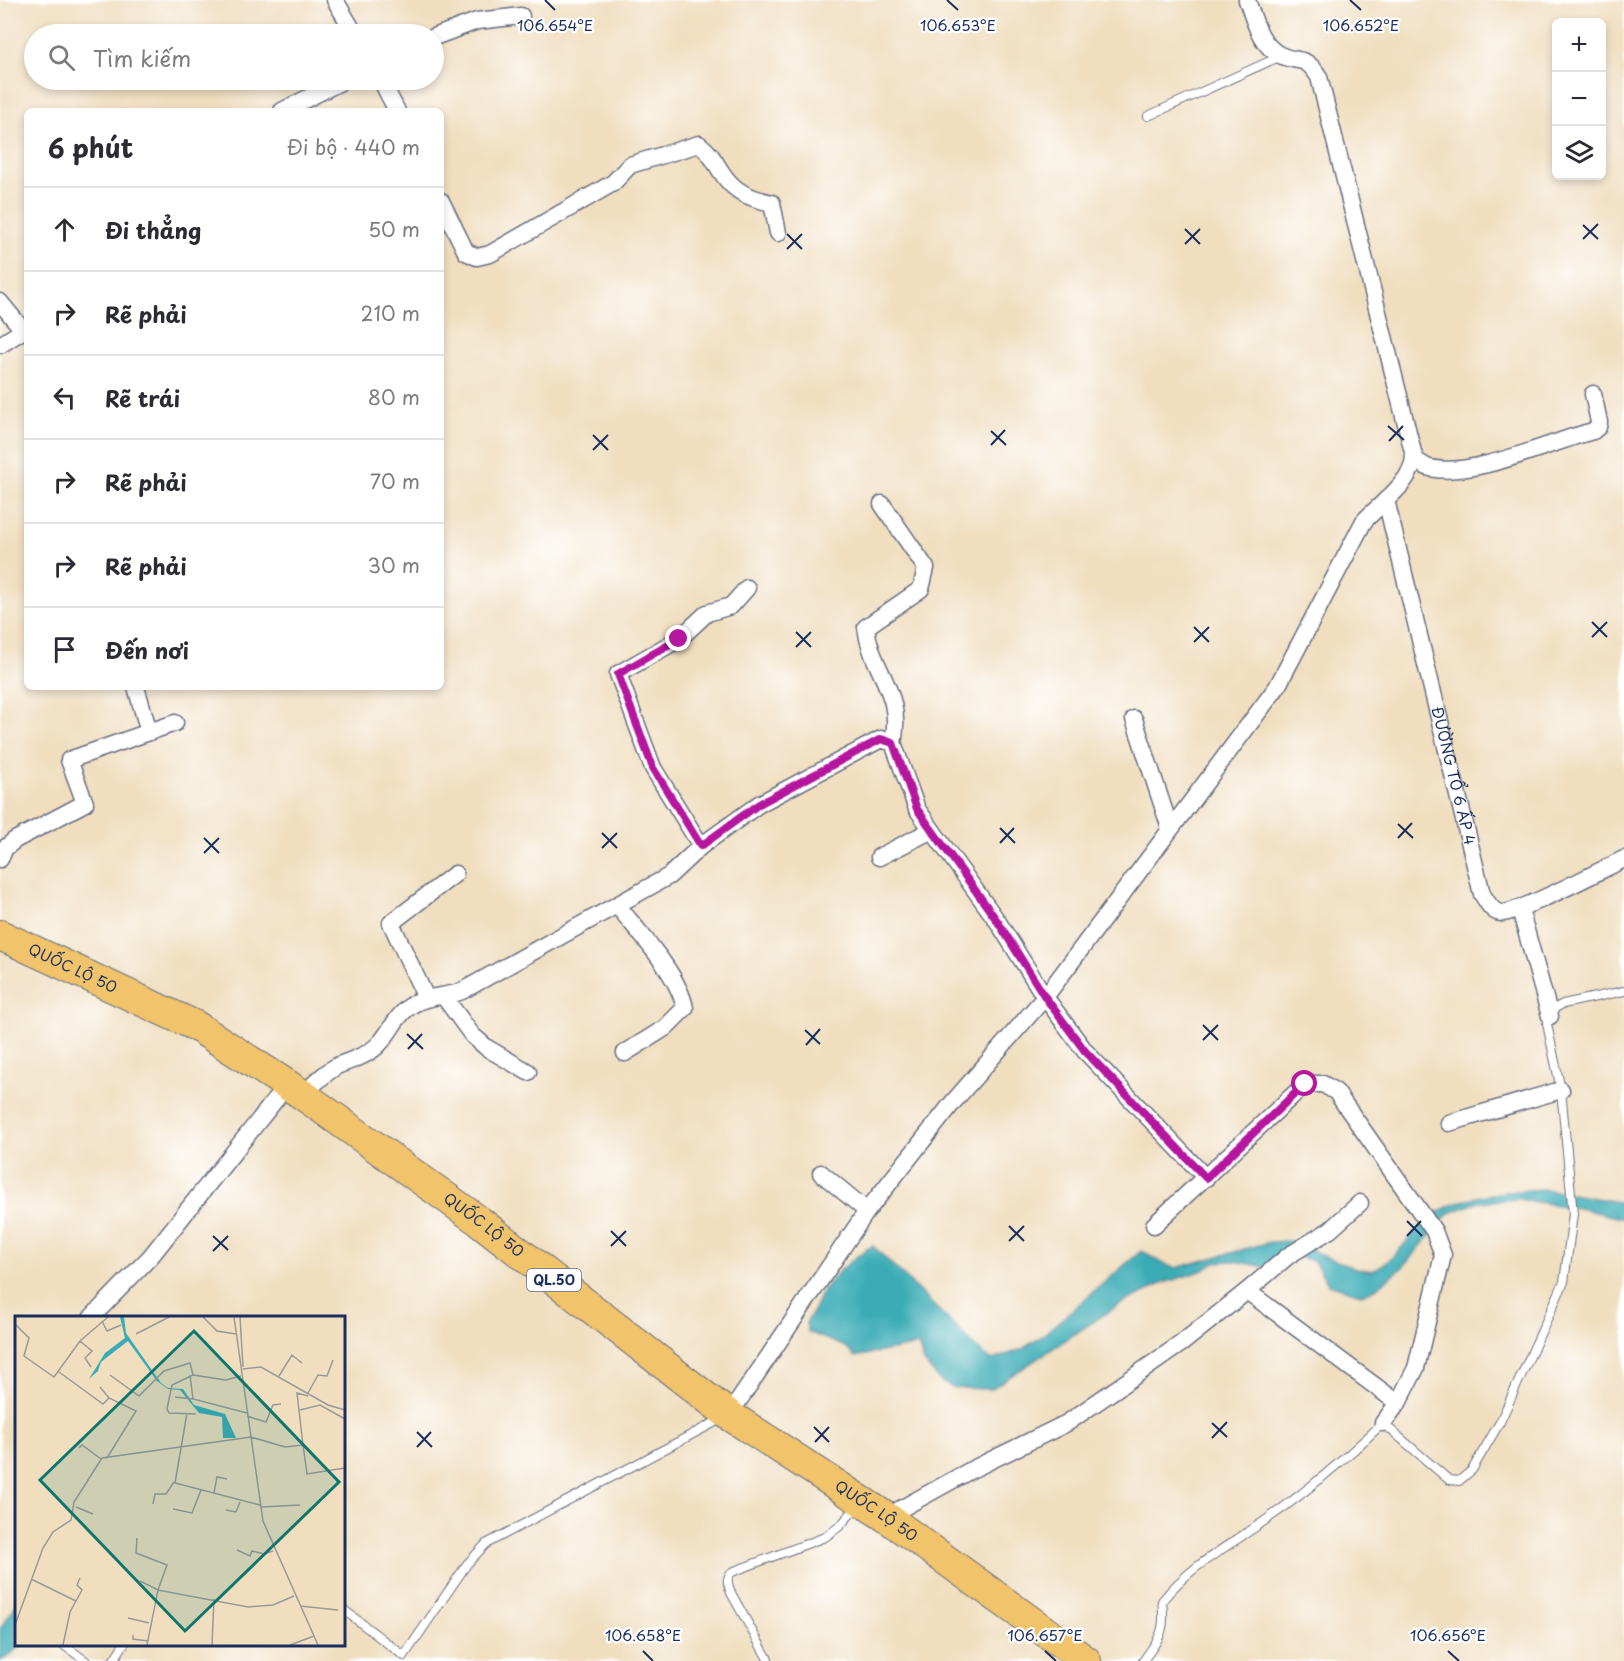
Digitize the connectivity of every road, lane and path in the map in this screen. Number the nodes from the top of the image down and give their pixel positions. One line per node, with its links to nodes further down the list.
1 (335, 0): 4 (street)
2 (1247, 0): 6 (street)
3 (521, 16): 5 (street)
4 (349, 24)
5 (444, 33)
6 (1282, 56): 11 (lane); 19 (street)
7 (324, 90): 9 (street)
8 (386, 90): 10 (street)
9 (288, 108)
10 (395, 108)
11 (1148, 116)
12 (444, 207): 13 (street)
13 (778, 233)
14 (0, 302): 15 (street)
15 (24, 328)
16 (24, 330): 17 (street)
17 (0, 345)
18 (1593, 394): 19 (street)
19 (1414, 459): 20 (street)
20 (1386, 500): 28 (street); 36 (street, ĐƯỜNG TỔ 6 ẤP 4)
21 (882, 504): 27 (street)
22 (747, 588): 30 (street)
23 (137, 690): 26 (street)
24 (1134, 719): 28 (street)
25 (176, 723): 26 (street)
26 (149, 732): 31 (street)
27 (893, 743): 29 (street); 30 (street)
28 (1170, 828): 39 (street)
29 (932, 830): 32 (street); 39 (street)
30 (701, 846): 35 (street)
31 (2, 849)
32 (879, 857)
33 (1624, 859): 36 (street, ĐƯỜNG TỔ 6 ẤP 4)
34 (455, 874): 40 (street)
35 (617, 905): 41 (street); 43 (street)
36 (1520, 909): 42 (street)
37 (0, 935): 45 (highway, QUỐC LỘ 50 / QL.50)
38 (1624, 991): 42 (lane)
39 (1045, 997): 49 (street); 51 (street)
40 (426, 998): 41 (street); 45 (street)
41 (445, 998): 44 (street)
42 (1550, 1016): 46 (lane)
43 (625, 1053)
44 (528, 1072)
45 (295, 1090): 54 (street); 56 (highway, QUỐC LỘ 50 / QL.50)
46 (1561, 1090): 47 (street); 57 (lane)
47 (1449, 1123)
48 (821, 1173): 51 (street)
49 (1206, 1178): 52 (street); 55 (street)
50 (1360, 1203): 53 (street)
51 (867, 1211): 56 (street)
52 (1154, 1225)
53 (1247, 1291): 55 (street); 58 (street)
54 (92, 1316)
55 (1398, 1403): 57 (street)
56 (729, 1415): 58 (highway, QUỐC LỘ 50 / QL.50); 62 (lane)
57 (1383, 1424): 67 (lane)
58 (874, 1509): 65 (lane); 66 (highway, QUỐC LỘ 50 / QL.50)
59 (345, 1611): 62 (lane)
60 (65, 1646): 63 (lane)
61 (123, 1646): 64 (lane)
62 (407, 1659)
63 (86, 1661)
64 (113, 1661)
65 (769, 1661)
66 (1086, 1661)
67 (1143, 1661)

